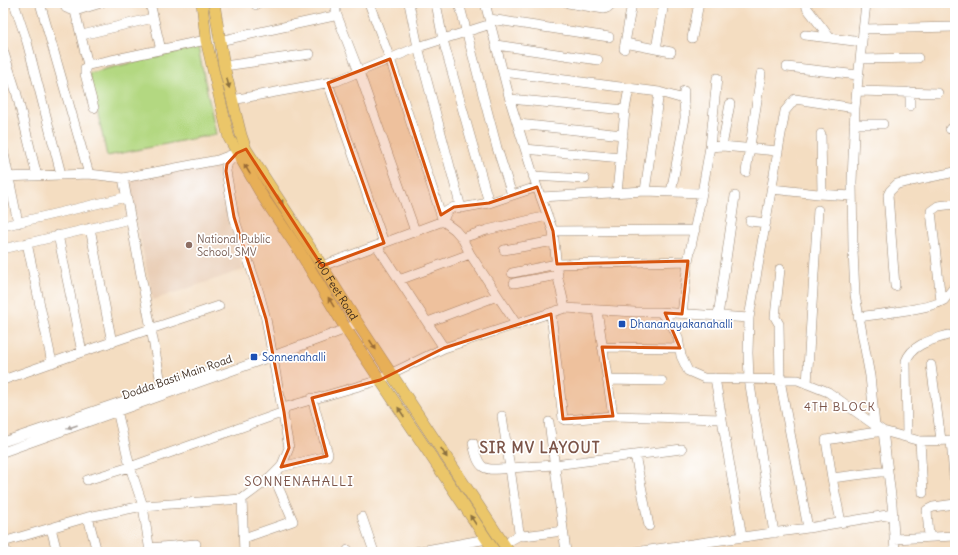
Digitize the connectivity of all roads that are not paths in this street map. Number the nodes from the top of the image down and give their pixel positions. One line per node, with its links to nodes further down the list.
1 (14, 3): 84 (street)
2 (40, 3): 85 (street)
3 (64, 3): 21 (street)
4 (101, 3): 21 (street)
5 (150, 3): 23 (street)
6 (202, 3): 33 (main road, 100 Feet Road)
7 (214, 3): 35 (main road, 100 Feet Road)
8 (336, 3): 22 (street)
9 (369, 3): 45 (street)
10 (409, 3): 38 (street)
11 (436, 3): 34 (street)
12 (459, 3): 27 (street)
13 (485, 3): 24 (street)
14 (568, 3): 15 (street)
15 (613, 3)
16 (632, 3): 39 (street)
17 (664, 3): 39 (street)
18 (699, 3): 31 (street)
19 (806, 3): 32 (street)
20 (867, 3): 26 (street)
21 (75, 11): 28 (street)
22 (336, 13): 35 (street); 51 (street)
23 (153, 18): 28 (street); 41 (street)
24 (490, 22): 27 (street); 30 (street); 37 (street)
25 (955, 27): 26 (street)
26 (863, 29): 36 (street)
27 (466, 32): 34 (street); 98 (street)
28 (82, 35): 48 (street)
29 (805, 35): 32 (street)
30 (609, 37)
31 (692, 38)
32 (830, 38): 36 (street)
33 (206, 40): 41 (street); 79 (main road, 100 Feet Road)
34 (443, 40): 38 (street); 103 (street)
35 (219, 41): 49 (main road, 100 Feet Road)
36 (862, 42): 46 (street)
37 (496, 45): 47 (street); 52 (street)
38 (418, 47): 45 (street); 105 (street)
39 (656, 49): 42 (street)
40 (3, 50): 86 (street)
41 (161, 50): 48 (street)
42 (671, 52)
43 (310, 54): 49 (street)
44 (918, 58): 46 (street)
45 (390, 59): 51 (street); 109 (street)
46 (860, 59): 54 (street)
47 (598, 60)
48 (88, 65): 66 (street)
49 (224, 66): 63 (main road, 100 Feet Road, one-way to 63)
50 (787, 67): 54 (street)
51 (359, 72): 56 (street); 117 (street)
52 (503, 72): 57 (street); 62 (street)
53 (761, 74): 78 (street)
54 (858, 75): 58 (street)
55 (717, 78): 75 (street)
56 (328, 83): 63 (street); 122 (street)
57 (629, 88): 59 (street); 68 (street)
58 (856, 91): 60 (street); 67 (street)
59 (659, 92): 93 (street); 94 (street)
60 (910, 92): 61 (street); 65 (street)
61 (938, 93)
62 (510, 99): 68 (street); 69 (street)
63 (232, 100): 79 (main road, 100 Feet Road)
64 (730, 104): 74 (street)
65 (910, 106)
66 (94, 108)
67 (855, 108): 70 (street); 80 (street)
68 (625, 110): 73 (street)
69 (518, 124): 73 (street); 77 (street)
70 (854, 124): 71 (street); 100 (street)
71 (883, 124)
72 (821, 134): 97 (street)
73 (623, 135): 81 (street)
74 (722, 146): 75 (street); 78 (street)
75 (710, 147): 96 (street)
76 (3, 149): 88 (street)
77 (525, 149): 81 (street); 87 (street)
78 (750, 149): 80 (street); 82 (street)
79 (242, 151): 89 (street); 128 (main road, 100 Feet Road, one-way to 128); 150 (main road, 100 Feet Road, one-way to 79); 158 (street)
80 (778, 151): 92 (street)
81 (621, 158): 95 (street)
82 (746, 172)
83 (955, 172): 134 (street)
84 (61, 174): 85 (street); 86 (street)
85 (89, 174): 89 (street)
86 (37, 176): 88 (street)
87 (533, 176): 90 (street); 91 (street)
88 (6, 177): 111 (street)
89 (123, 178): 101 (street)
90 (585, 179)
91 (537, 187): 98 (street); 102 (street)
92 (772, 189): 97 (street); 112 (street)
93 (645, 191): 94 (street); 95 (street)
94 (671, 192): 96 (street)
95 (617, 193): 102 (street)
96 (702, 193): 116 (street)
97 (822, 194): 100 (street)
98 (512, 195): 103 (street)
99 (735, 196): 144 (street)
100 (852, 196): 145 (street)
101 (126, 197): 108 (street); 111 (street)
102 (541, 197): 107 (street)
103 (489, 203): 105 (street)
104 (955, 204): 137 (street)
105 (461, 208): 109 (street)
106 (818, 210): 169 (street)
107 (547, 216): 115 (street); 119 (street)
108 (130, 219): 114 (street); 151 (street)
109 (443, 221): 117 (street); 119 (street)
110 (750, 221): 112 (street)
111 (18, 223): 113 (street)
112 (766, 223): 146 (street)
113 (3, 226)
114 (90, 228): 118 (street); 153 (street)
115 (553, 230): 116 (street); 120 (street)
116 (695, 230): 126 (street)
117 (416, 231): 122 (street)
118 (58, 236): 121 (street); 157 (street)
119 (462, 238): 125 (street)
120 (554, 242): 124 (street); 127 (street)
121 (26, 243): 123 (street); 159 (street)
122 (381, 244): 128 (street); 132 (street)
123 (3, 249)
124 (504, 250)
125 (470, 254): 132 (street); 136 (street)
126 (688, 261): 127 (street); 143 (street)
127 (556, 264): 130 (street); 131 (street)
128 (322, 266): 147 (main road, 100 Feet Road)
129 (780, 269): 167 (street)
130 (512, 273)
131 (558, 275): 133 (street); 139 (street)
132 (399, 280): 148 (street)
133 (514, 283)
134 (896, 286)
135 (955, 286): 137 (street)
136 (497, 296): 148 (street); 149 (street)
137 (938, 304): 145 (street)
138 (219, 306): 151 (street)
139 (565, 308): 140 (street); 142 (street)
140 (597, 310): 141 (street); 154 (street)
141 (660, 312): 143 (street); 156 (street)
142 (551, 314): 149 (street); 175 (street)
143 (682, 314): 144 (street)
144 (718, 316): 146 (street)
145 (858, 317): 178 (street)
146 (750, 318): 163 (street)
147 (357, 321): 150 (street, Dodda Basti Main Road); 161 (main road, 100 Feet Road, one-way to 161)
148 (428, 322): 155 (street)
149 (517, 325): 155 (street)
150 (345, 327): 158 (street, Dodda Basti Main Road); 165 (main road, 100 Feet Road)
151 (151, 330): 153 (street); 170 (street)
152 (948, 335): 180 (street)
153 (112, 343): 157 (street)
154 (602, 347): 156 (street); 166 (street)
155 (444, 348): 161 (street)
156 (680, 348): 162 (street)
157 (82, 352): 159 (street)
158 (272, 353): 170 (street, Dodda Basti Main Road); 172 (street, Dodda Basti Main Road); 173 (street)
159 (52, 363): 164 (street)
160 (931, 365): 181 (street)
161 (392, 372): 165 (street); 228 (main road, 100 Feet Road, one-way to 228)
162 (715, 378): 163 (street); 176 (street)
163 (749, 379): 167 (street); 209 (street)
164 (3, 380)
165 (380, 380): 171 (street); 215 (main road, 100 Feet Road, one-way to 165)
166 (607, 380): 168 (street); 175 (street)
167 (780, 380): 169 (street); 207 (street)
168 (662, 381)
169 (807, 384): 178 (street)
170 (162, 388): 172 (street, Dodda Basti Main Road)
171 (312, 398): 173 (street); 189 (street)
172 (116, 408): 183 (street, Dodda Basti Main Road); 186 (street, Dodda Basti Main Road, one-way to 186); 190 (street)
173 (283, 410): 189 (street); 190 (street)
174 (502, 416): 191 (street)
175 (613, 416): 176 (street)
176 (722, 419): 212 (street)
177 (549, 422): 188 (street)
178 (874, 426): 179 (street)
179 (883, 431): 180 (street); 192 (street); 195 (street)
180 (906, 437): 182 (street)
181 (949, 440): 182 (street); 194 (street)
182 (920, 441): 197 (street)
183 (3, 442)
184 (473, 443): 191 (street)
185 (682, 449): 187 (street)
186 (3, 452)
187 (635, 455): 188 (street); 205 (street)
188 (554, 465): 191 (street); 208 (street)
189 (281, 466): 193 (street)
190 (130, 467): 196 (street); 200 (street)
191 (510, 468): 210 (street)
192 (888, 471): 195 (street); 201 (street)
193 (273, 475): 198 (street); 214 (street)
194 (954, 477)
195 (832, 478): 204 (street)
196 (87, 480)
197 (923, 493)
198 (242, 499): 200 (street); 214 (street)
199 (955, 504): 213 (street)
200 (143, 506): 202 (street); 220 (street)
201 (893, 514): 204 (street); 216 (street)
202 (88, 517): 206 (street); 223 (street)
203 (362, 517): 225 (street)
204 (841, 522): 207 (street)
205 (650, 526)
206 (51, 528): 218 (street); 222 (street)
207 (808, 528): 209 (street)
208 (563, 531): 210 (street); 229 (street)
209 (774, 533): 212 (street)
210 (520, 534): 217 (street)
211 (954, 536): 213 (street)
212 (742, 537): 230 (street)
213 (929, 537): 216 (street)
214 (244, 538): 224 (street)
215 (487, 539): 226 (street); 227 (main road, 100 Feet Road)
216 (894, 539): 231 (street)
217 (511, 540)
218 (3, 542): 221 (street)
219 (196, 544): 220 (street)
220 (149, 550)
221 (6, 552)
222 (57, 552)
223 (96, 552)
224 (244, 552)
225 (374, 552)
226 (415, 552)
227 (495, 552)
228 (509, 552)
229 (566, 552)
230 (635, 552)
231 (895, 552)

